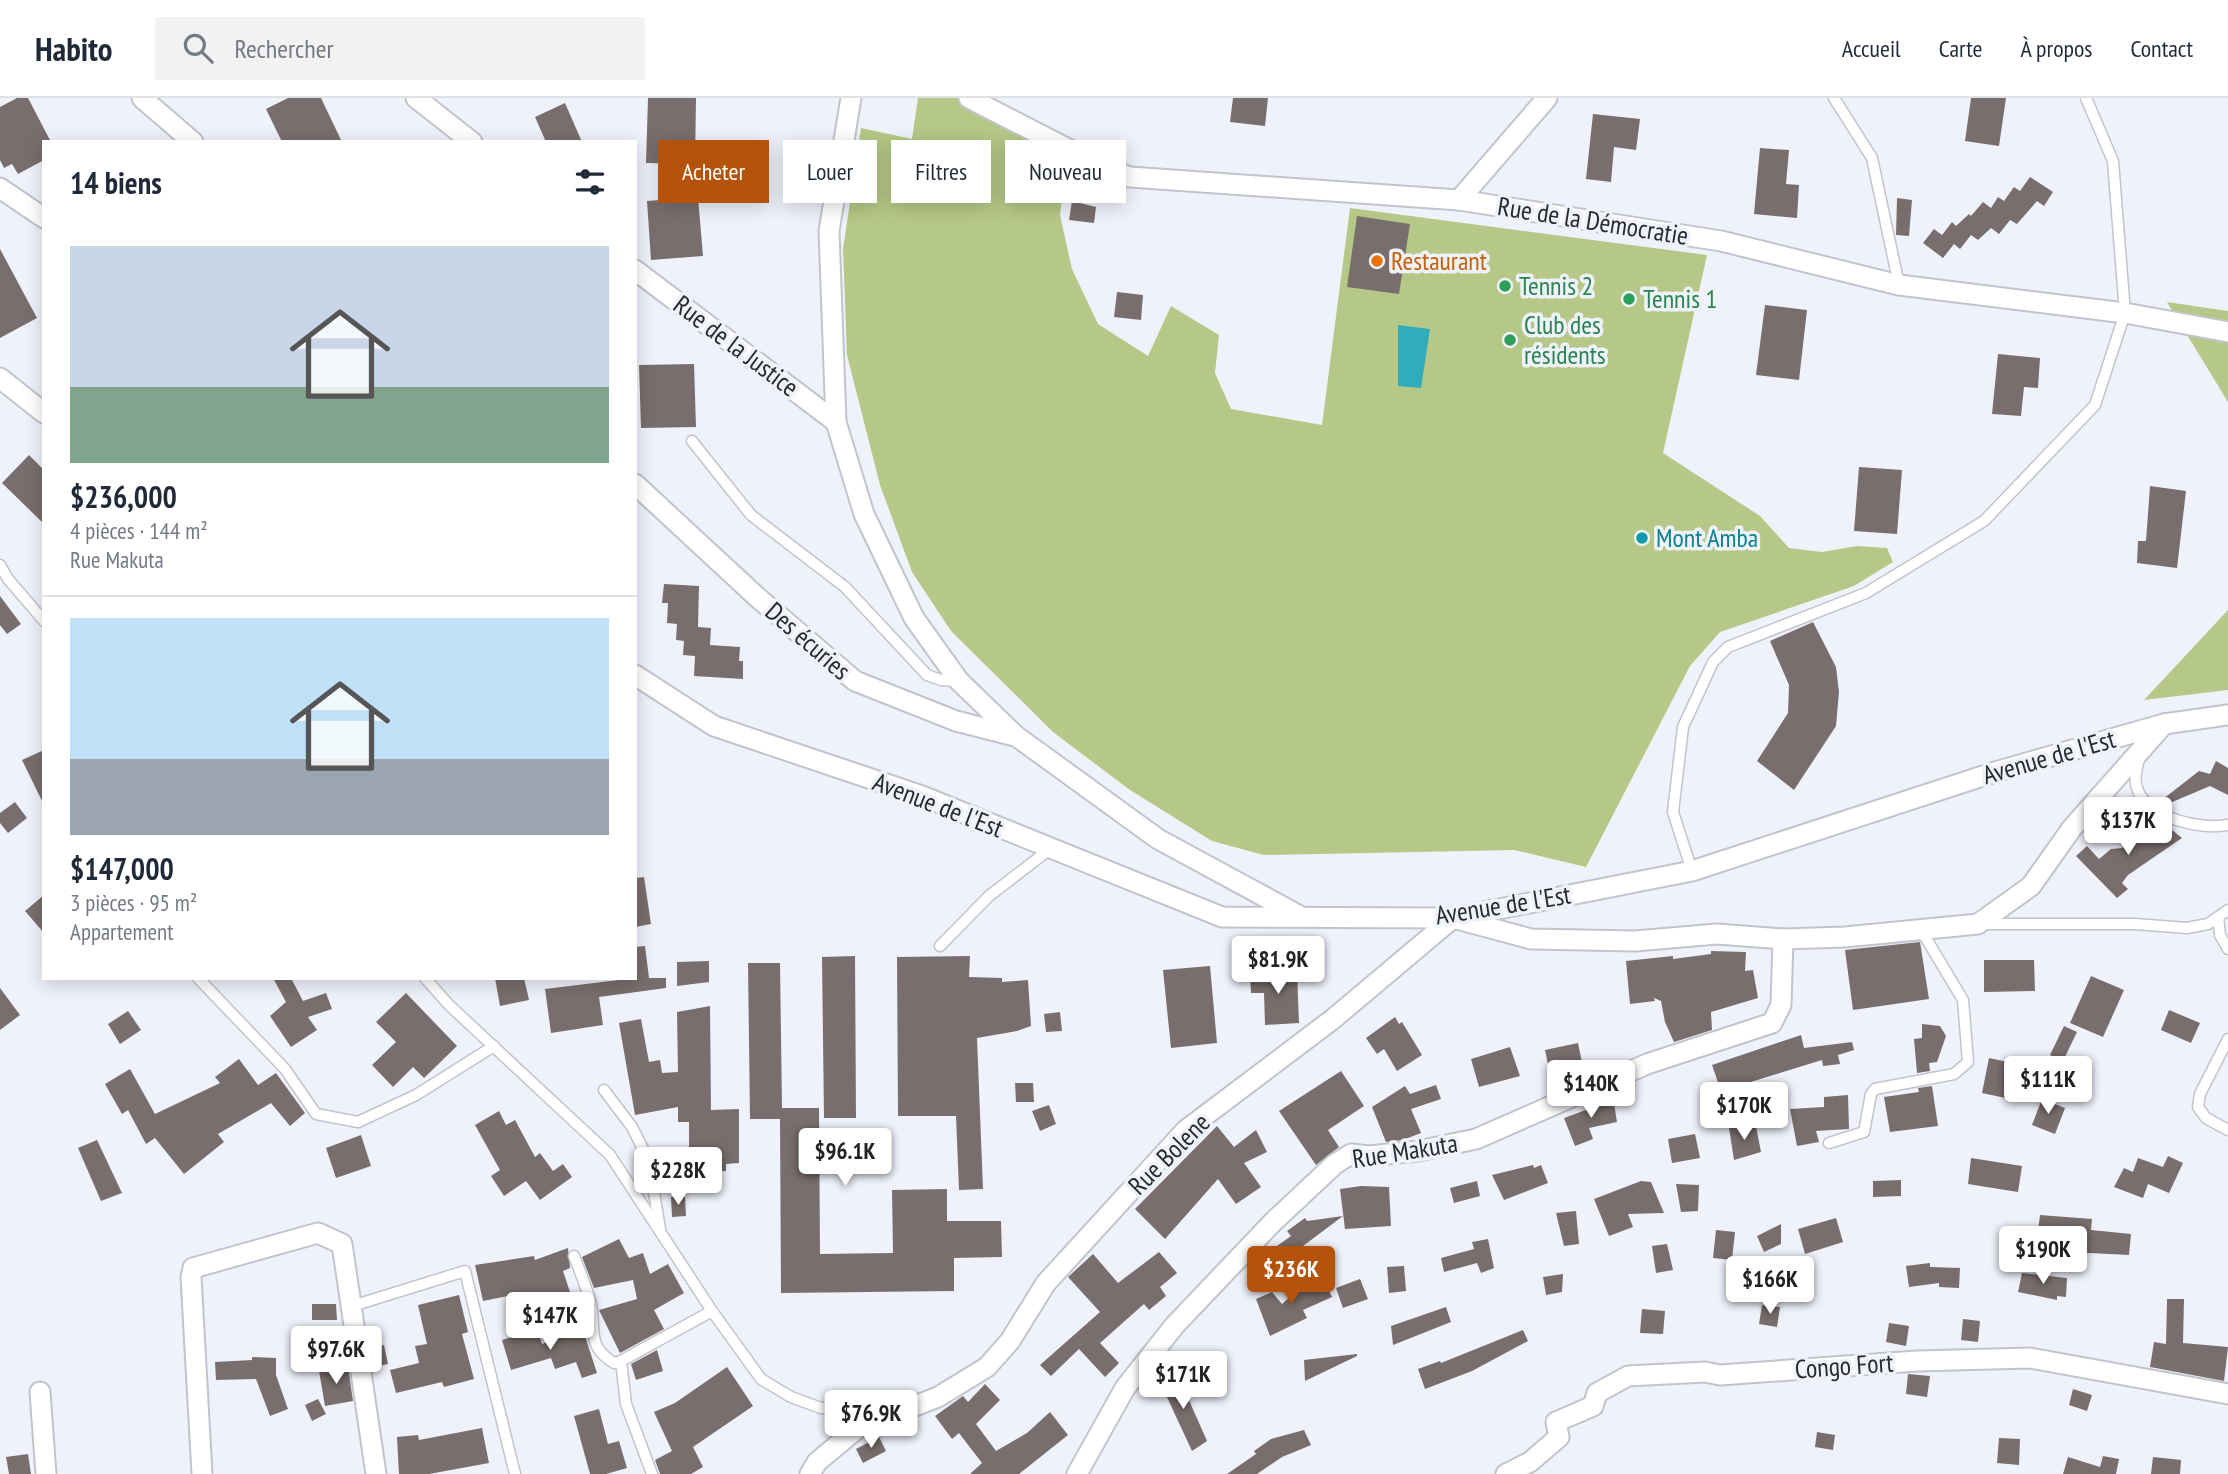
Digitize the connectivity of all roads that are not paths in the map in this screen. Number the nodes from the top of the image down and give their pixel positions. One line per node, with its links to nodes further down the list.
1 (142, 98): 8 (street)
2 (416, 98): 9 (street)
3 (851, 98): 19 (street)
4 (969, 98): 11 (street, Rue de la Démocratie)
5 (1548, 98): 11 (street)
6 (1834, 98): 14 (lane)
7 (2086, 98): 15 (lane)
8 (191, 140)
9 (469, 140)
10 (0, 188): 12 (street)
11 (1459, 200): 14 (street, Rue de la Démocratie)
12 (42, 217)
13 (637, 272): 19 (street, Rue de la Justice)
14 (1899, 285): 15 (street, Rue de la Démocratie)
15 (2125, 313): 16 (street, Rue de la Démocratie); 32 (lane)
16 (2228, 332)
17 (0, 378): 18 (street)
18 (42, 411)
19 (836, 422): 25 (street)
20 (692, 441): 25 (lane)
21 (637, 486): 28 (street, Des écuries)
22 (0, 565): 23 (lane)
23 (42, 618)
24 (639, 679): 31 (street, Avenue de l'Est)
25 (959, 681): 28 (street)
26 (2228, 715): 27 (street, Avenue de l'Est)
27 (2164, 724): 29 (street); 32 (street, Avenue de l'Est)
28 (1016, 736): 36 (street)
29 (2140, 752): 30 (lane); 37 (street)
30 (2228, 825)
31 (1050, 849): 36 (street, Avenue de l'Est); 40 (lane)
32 (1692, 871): 35 (street, Avenue de l'Est)
33 (2228, 909): 34 (lane)
34 (2218, 917): 37 (lane); 41 (lane)
35 (1453, 918): 36 (street, Avenue de l'Est); 39 (street); 56 (street, Rue Bolene)
36 (1305, 919)
37 (1978, 924): 38 (street)
38 (1920, 930): 39 (street); 48 (lane)
39 (1783, 939): 63 (street, Rue Makuta)
40 (940, 946)
41 (2228, 949)
42 (200, 980): 45 (lane)
43 (427, 980): 45 (lane)
44 (2228, 1039): 47 (lane)
45 (495, 1046): 49 (lane)
46 (604, 1090): 49 (lane)
47 (2228, 1130)
48 (1829, 1143)
49 (661, 1233): 52 (lane)
50 (574, 1256): 53 (lane)
51 (349, 1307): 58 (street); 59 (street); 60 (lane)
52 (712, 1311): 53 (lane); 56 (lane)
53 (621, 1361): 61 (lane)
54 (40, 1392): 57 (street)
55 (2228, 1394): 64 (street, Congo Fort)
56 (910, 1408): 62 (street, Rue Bolene)
57 (46, 1474)
58 (202, 1474)
59 (376, 1474)
60 (515, 1474)
61 (652, 1474)
62 (810, 1474)
63 (1077, 1474)
64 (1506, 1474)

